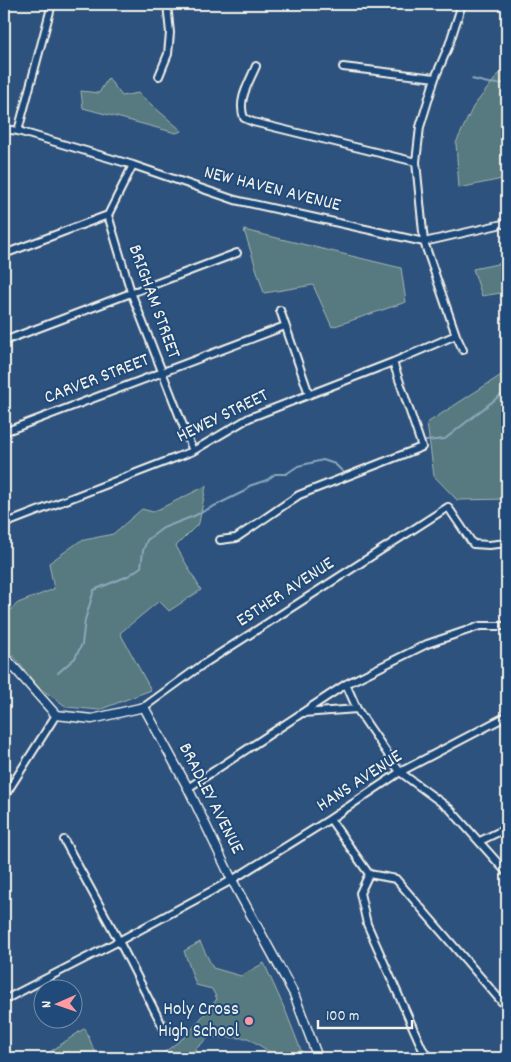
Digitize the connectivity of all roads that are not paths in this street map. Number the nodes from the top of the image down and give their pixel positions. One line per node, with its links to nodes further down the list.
1 (52, 4): 9 (street)
2 (166, 4): 6 (street)
3 (462, 4): 7 (street)
4 (256, 66): 10 (street)
5 (343, 67): 7 (street)
6 (159, 76)
7 (435, 78): 10 (street)
8 (4, 129): 9 (street, NEW HAVEN AVENUE)
9 (18, 131): 11 (street, NEW HAVEN AVENUE)
10 (416, 162): 14 (street)
11 (133, 165): 12 (street); 14 (street, NEW HAVEN AVENUE)
12 (108, 215): 16 (street); 17 (street, BRIGHAM STREET)
13 (507, 224): 14 (street, NEW HAVEN AVENUE)
14 (424, 242): 20 (street)
15 (237, 253): 17 (street)
16 (4, 254)
17 (130, 292): 21 (street); 24 (street, BRIGHAM STREET)
18 (280, 310): 19 (street)
19 (285, 326): 24 (street, CARVER STREET); 25 (street)
20 (456, 335): 22 (street); 23 (street, HEWEY STREET)
21 (4, 341)
22 (463, 350)
23 (393, 362): 25 (street, HEWEY STREET); 29 (street)
24 (162, 371): 26 (street, CARVER STREET); 27 (street, BRIGHAM STREET)
25 (309, 394): 27 (street, HEWEY STREET)
26 (4, 432)
27 (192, 450): 28 (street, HEWEY STREET)
28 (4, 524)
29 (220, 540)
30 (507, 543): 34 (street, ESTHER AVENUE)
31 (507, 626): 33 (street)
32 (4, 656): 37 (street)
33 (346, 684): 35 (street); 36 (street)
34 (144, 708): 37 (street); 40 (street, BRADLEY AVENUE)
35 (357, 709): 36 (street); 39 (street)
36 (301, 713): 40 (street)
37 (56, 715): 41 (street)
38 (507, 716): 39 (street, HANS AVENUE)
39 (400, 772): 42 (street, HANS AVENUE); 45 (street)
40 (188, 788): 48 (street, BRADLEY AVENUE)
41 (4, 797)
42 (330, 819): 47 (street); 48 (street, HANS AVENUE)
43 (507, 828): 45 (street)
44 (64, 840): 49 (street)
45 (480, 841): 46 (street)
46 (507, 872)
47 (369, 874): 51 (street); 54 (street)
48 (232, 880): 49 (street, HANS AVENUE); 53 (street, BRADLEY AVENUE)
49 (119, 941): 50 (street, HANS AVENUE); 52 (street)
50 (4, 1000)
51 (507, 1008)
52 (164, 1029)
53 (318, 1058)
54 (429, 1058)

